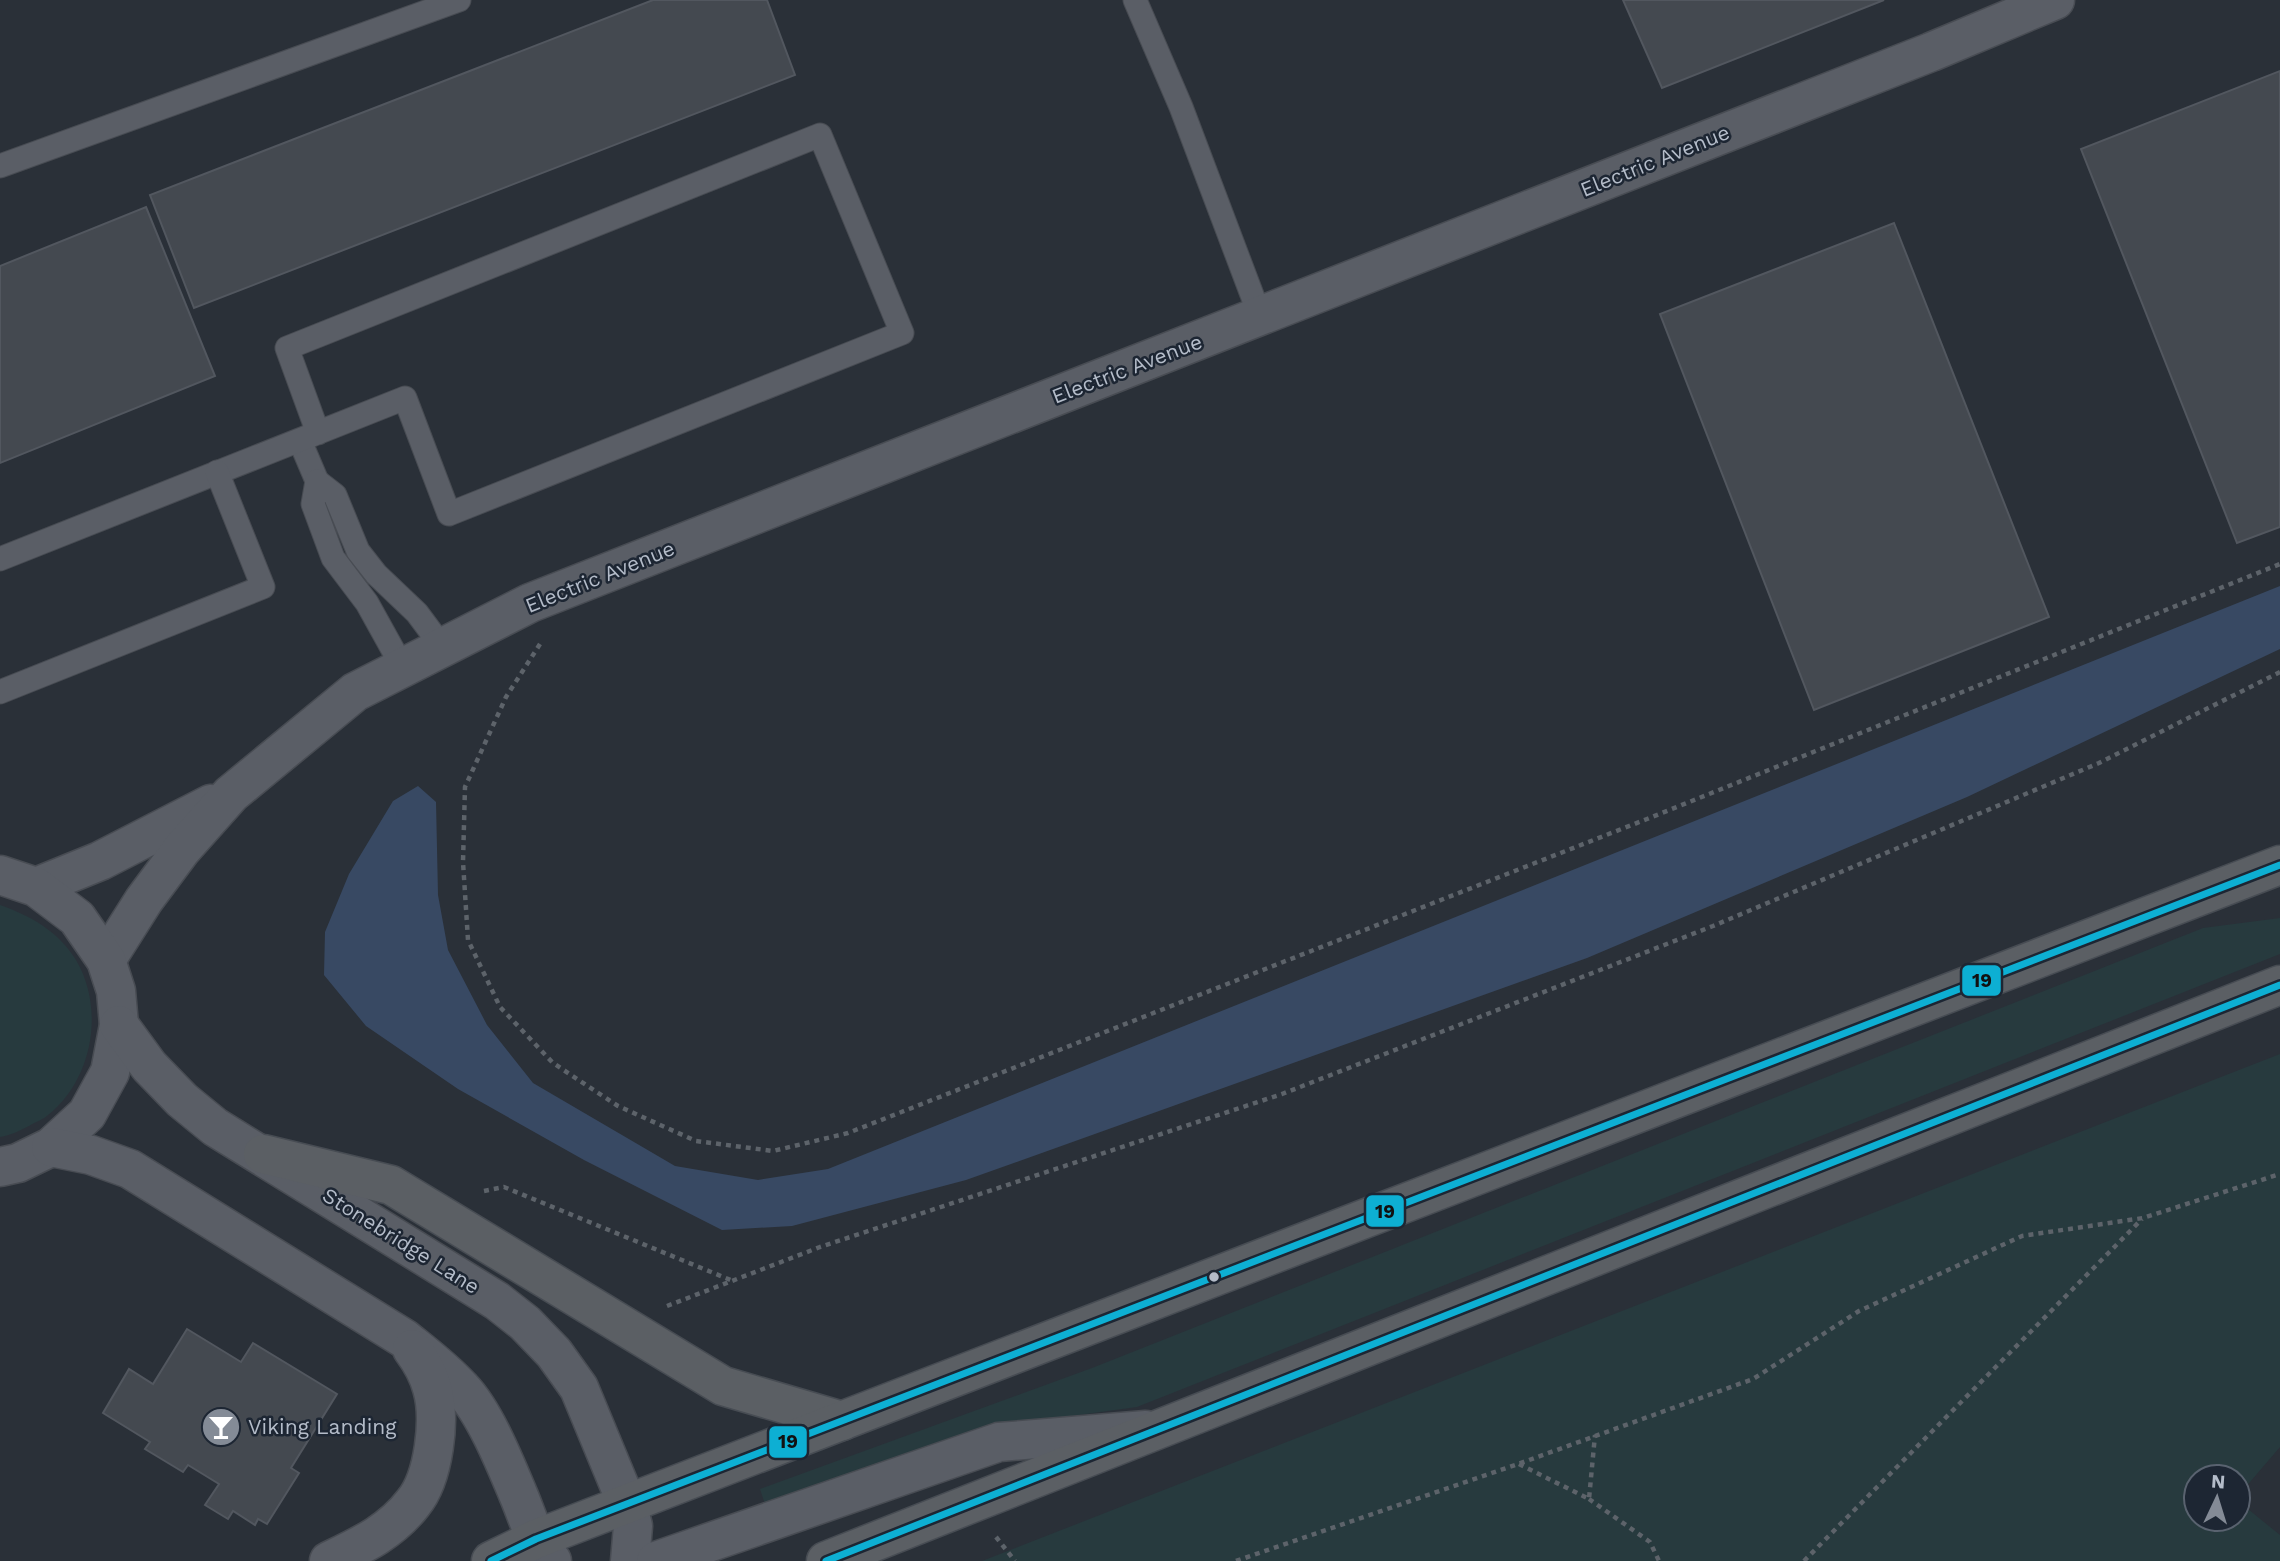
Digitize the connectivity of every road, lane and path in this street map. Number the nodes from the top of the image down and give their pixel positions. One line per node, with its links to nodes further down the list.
1 (459, 0): 4 (lane)
2 (1135, 0): 5 (lane)
3 (2054, 0): 5 (street, Electric Avenue)
4 (0, 166)
5 (1260, 316): 12 (street, Electric Avenue)
6 (309, 437): 6 (lane); 7 (lane); 8 (lane)
7 (217, 472): 9 (lane); 15 (lane)
8 (317, 481): 12 (lane); 13 (lane)
9 (0, 559)
10 (2280, 564): 11 (path)
11 (540, 643)
12 (443, 648): 13 (street, Electric Avenue)
13 (403, 668): 16 (street, Electric Avenue)
14 (2280, 672): 31 (path)
15 (0, 692)
16 (231, 794): 20 (street, Electric Avenue); 22 (street, Electric Avenue)
17 (2280, 865): 21 (highway)
18 (0, 875): 20 (street)
19 (2280, 878): 21 (street)
20 (36, 887): 22 (street)
21 (2189, 900): 34 (highway)
22 (106, 960): 24 (street)
23 (2280, 985): 35 (highway)
24 (119, 1025): 25 (street); 26 (street, Stonebridge Lane)
25 (51, 1147): 27 (street); 33 (street)
26 (263, 1154): 34 (highway); 39 (street, Stonebridge Lane)
27 (0, 1167)
28 (2280, 1174): 30 (path)
29 (484, 1191): 31 (path)
30 (2143, 1218): 36 (path); 48 (path)
31 (733, 1281): 32 (path)
32 (667, 1306)
33 (405, 1339): 40 (street); 41 (street)
34 (842, 1420): 39 (highway)
35 (1158, 1429): 44 (street); 45 (highway)
36 (1595, 1435): 37 (path); 38 (path)
37 (1518, 1464): 38 (path); 46 (path)
38 (1588, 1499): 47 (path)
39 (627, 1504): 40 (highway); 43 (street, Stonebridge Lane)
40 (544, 1550): 42 (highway)
41 (329, 1561)
42 (491, 1561)
43 (630, 1561)
44 (656, 1561)
45 (826, 1561)
46 (1236, 1561)
47 (1659, 1561)
48 (1804, 1561)

